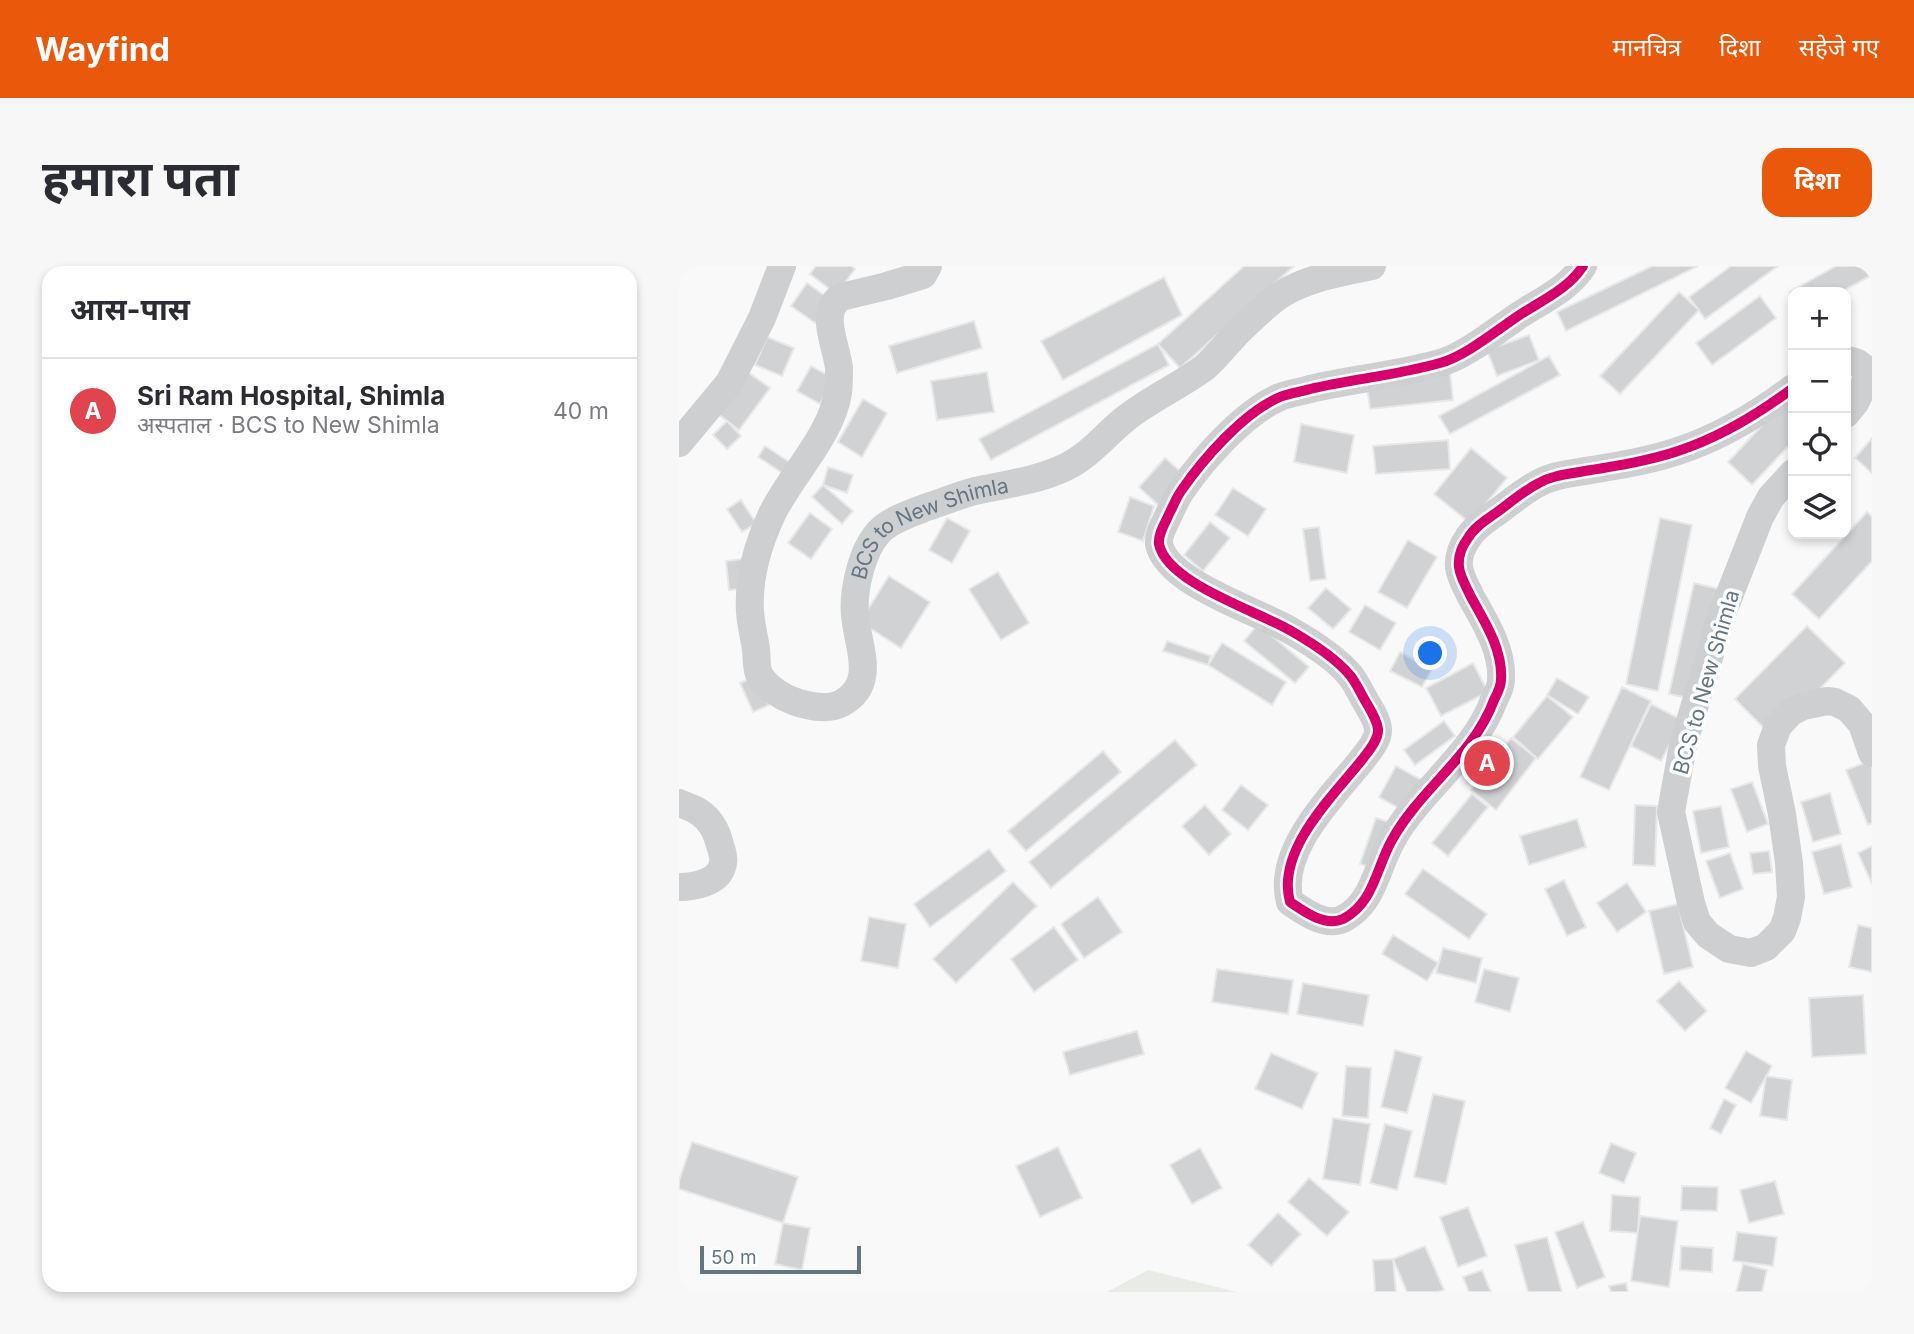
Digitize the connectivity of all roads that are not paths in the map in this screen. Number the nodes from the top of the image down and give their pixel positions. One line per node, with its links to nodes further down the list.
1 (782, 266): 8 (street)
2 (928, 266): 3 (street, BCS to New Shimla)
3 (1372, 266)
4 (1583, 266): 6 (street)
5 (1851, 361): 7 (street)
6 (1788, 392)
7 (1851, 408)
8 (679, 443)
9 (1790, 476): 10 (street, BCS to New Shimla)
10 (1872, 753)
11 (679, 803): 12 (street)
12 (679, 887)

